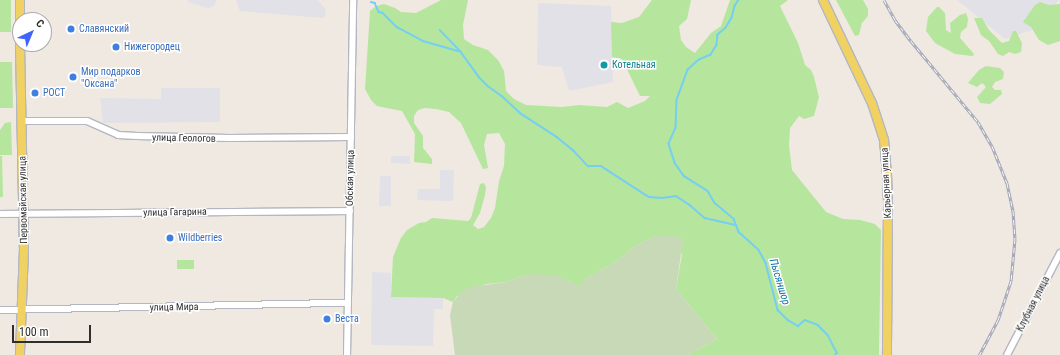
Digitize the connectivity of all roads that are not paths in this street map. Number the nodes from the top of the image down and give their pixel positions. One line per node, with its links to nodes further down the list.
1 (20, 0): 4 (main road)
2 (353, 0): 7 (street, Обская улица)
3 (823, 0): 17 (main road, Карьерная улица)
4 (20, 12)
5 (20, 52): 6 (main road, Первомайская улица)
6 (21, 121): 7 (street, улица Геологов); 10 (main road, Первомайская улица)
7 (351, 137): 8 (street, Обская улица)
8 (350, 211): 10 (street, улица Гагарина); 12 (street, Обская улица)
9 (0, 214): 10 (street, улица Гагарина)
10 (23, 214): 14 (main road, Первомайская улица)
11 (1060, 253): 18 (street, Клубная улица)
12 (348, 303): 14 (street, улица Мира); 16 (street, Обская улица)
13 (0, 310): 14 (street, улица Мира)
14 (22, 310): 15 (main road, Первомайская улица)
15 (20, 355)
16 (347, 355)
17 (887, 355)
18 (1007, 355)

